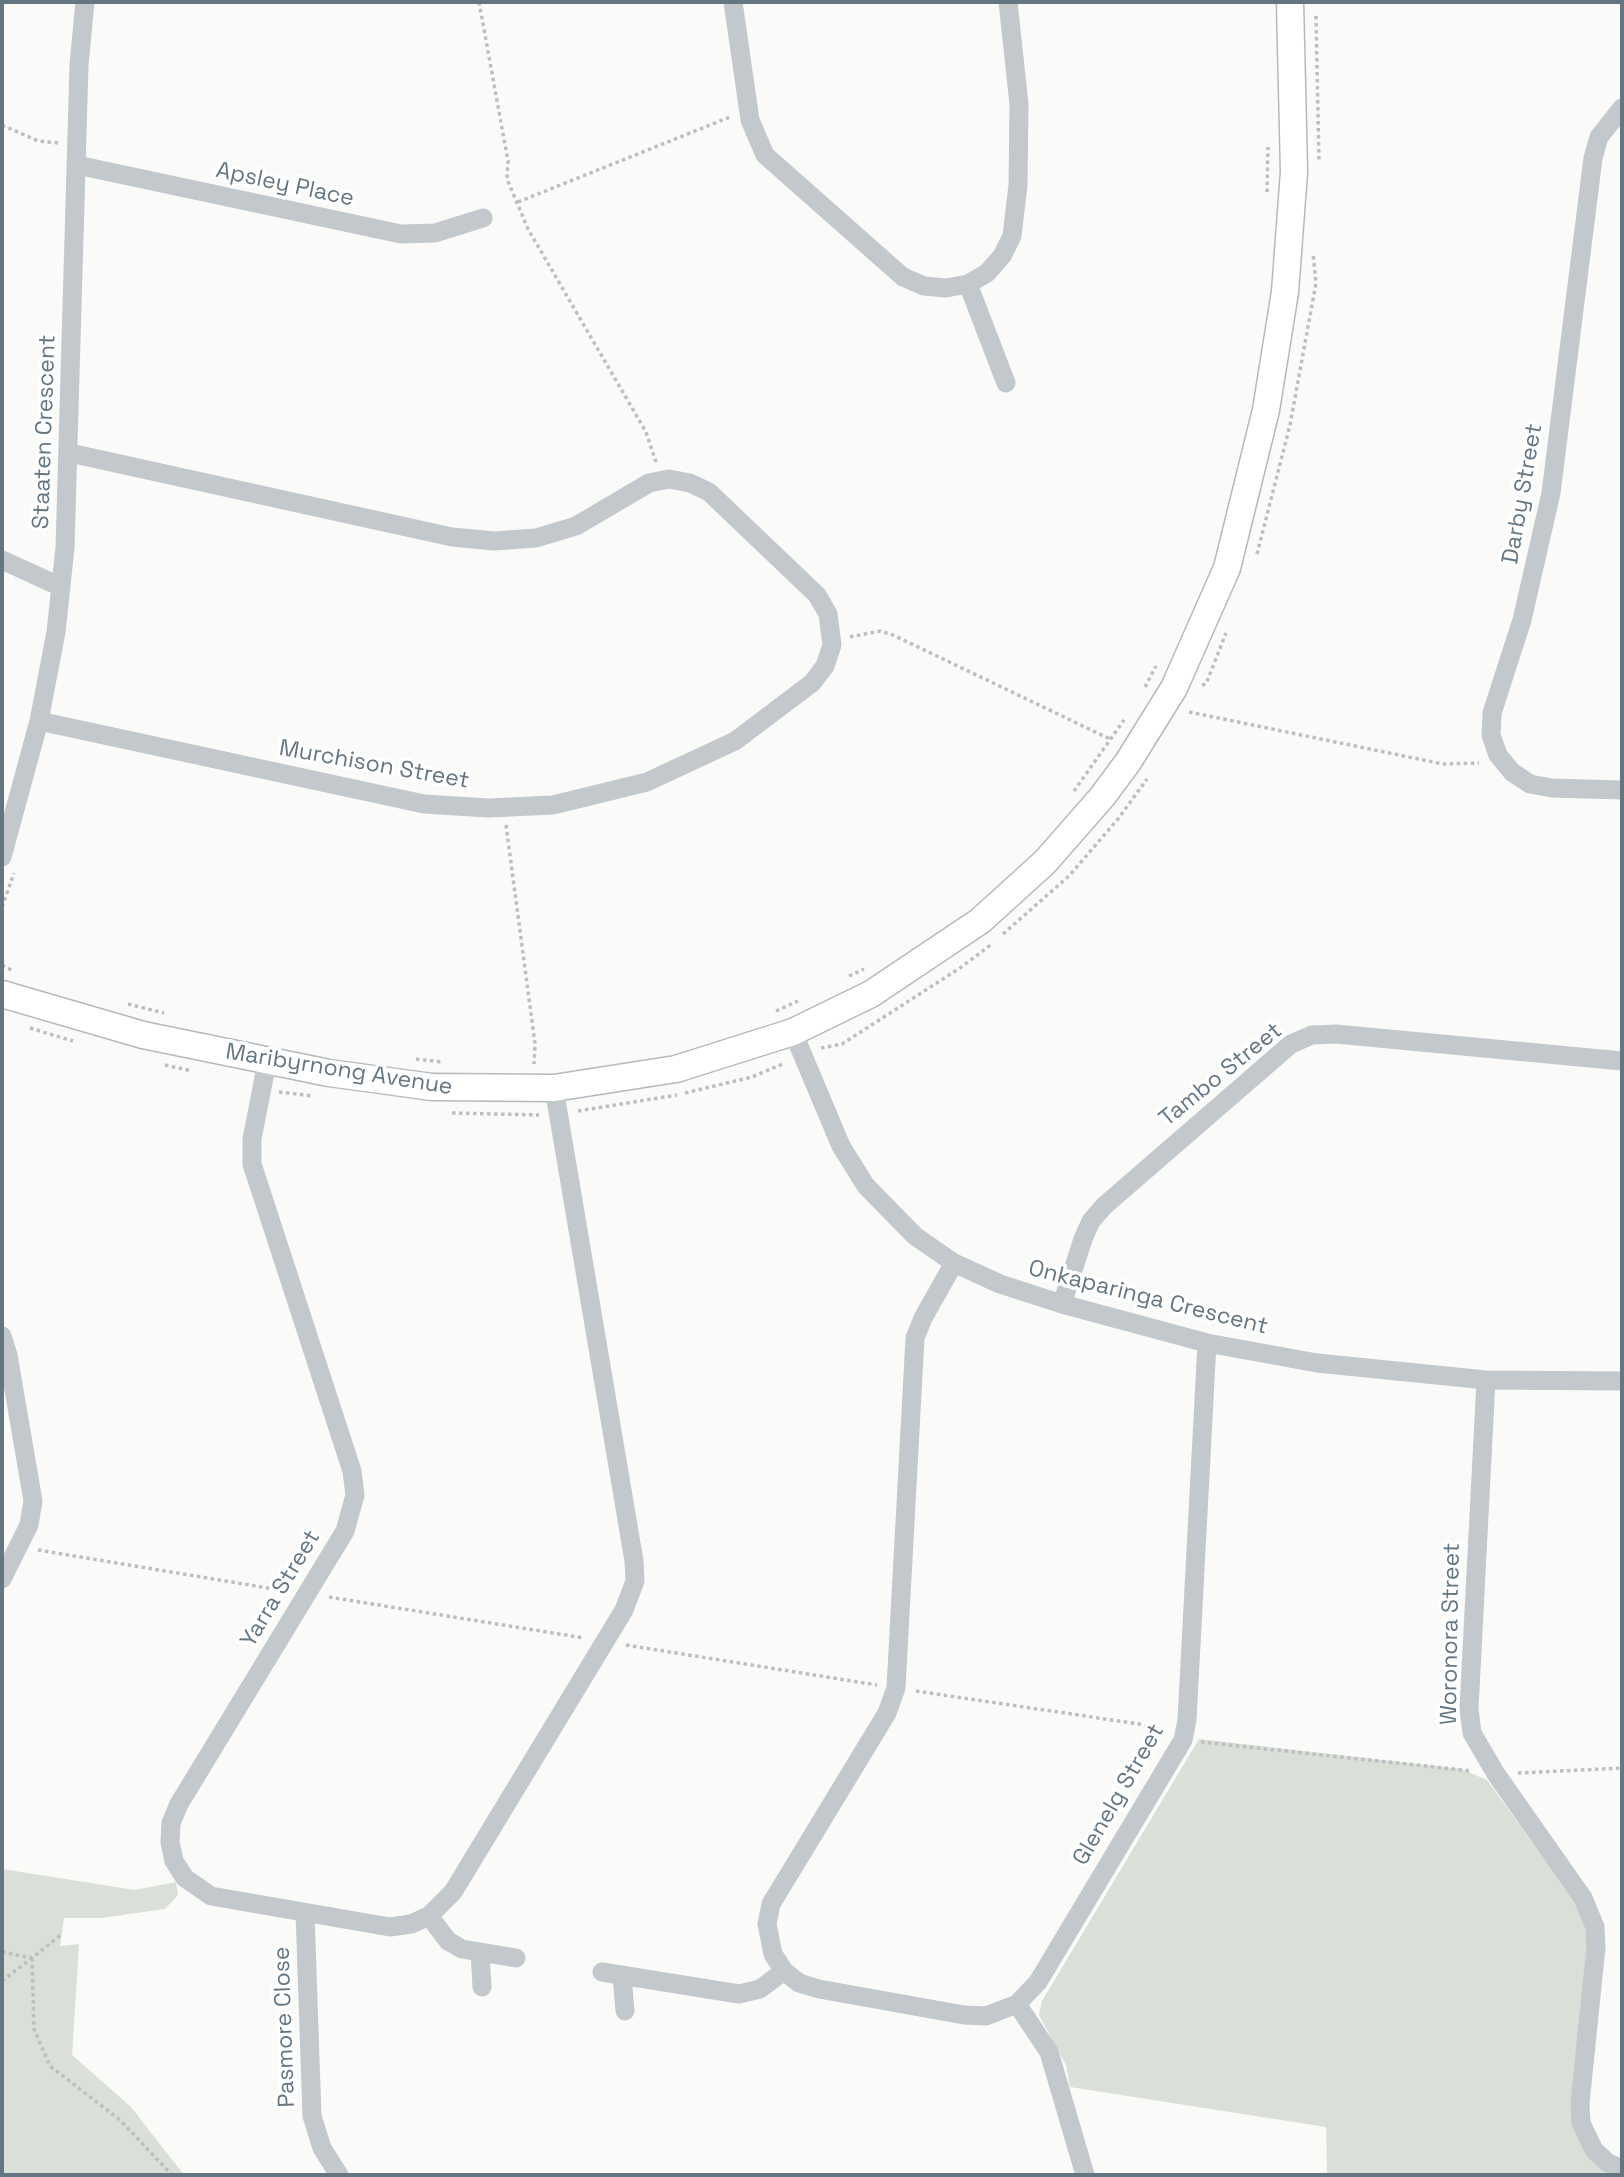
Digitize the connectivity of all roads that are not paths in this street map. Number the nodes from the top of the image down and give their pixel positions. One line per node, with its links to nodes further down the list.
1 (85, 2): 6 (street, Staaten Crescent)
2 (733, 2): 8 (street)
3 (1008, 2): 8 (street)
4 (1290, 2): 17 (street, Maribyrnong Avenue)
5 (1622, 108): 14 (street, Darby Street)
6 (77, 164): 7 (street, Apsley Place); 10 (street, Staaten Crescent)
7 (483, 218)
8 (968, 284): 9 (street)
9 (1006, 383)
10 (70, 453): 12 (street, Staaten Crescent); 13 (street, Murchison Street)
11 (2, 560): 12 (street)
12 (61, 587): 13 (street, Staaten Crescent)
13 (39, 721): 15 (street, Staaten Crescent)
14 (1622, 790)
15 (2, 857)
16 (8, 984): 19 (street, Maribyrnong Avenue)
17 (798, 1044): 20 (street, Maribyrnong Avenue); 21 (street, Onkaparinga Crescent)
18 (1622, 1061): 22 (street, Tambo Street)
19 (267, 1062): 20 (street, Maribyrnong Avenue); 28 (street, Yarra Street)
20 (539, 1089): 29 (street, Yarra Street)
21 (954, 1263): 22 (street, Onkaparinga Crescent); 32 (street)
22 (1062, 1304): 24 (street, Onkaparinga Crescent)
23 (2, 1336): 27 (street)
24 (1207, 1343): 25 (street, Onkaparinga Crescent); 36 (street, Glenelg Street)
25 (1486, 1380): 26 (street, Onkaparinga Crescent); 38 (street, Woronora Street)
26 (1622, 1381)
27 (2, 1578)
28 (305, 1913): 29 (street, Yarra Street); 39 (street, Pasmore Close)
29 (429, 1916): 30 (street)
30 (480, 1952): 31 (street); 35 (street)
31 (516, 1958)
32 (784, 1970): 34 (street); 36 (street, Glenelg Street)
33 (602, 1972): 34 (street)
34 (622, 1976): 37 (street)
35 (482, 1987)
36 (1017, 2004): 40 (street)
37 (625, 2011)
38 (1622, 2169)
39 (339, 2175)
40 (1086, 2175)

